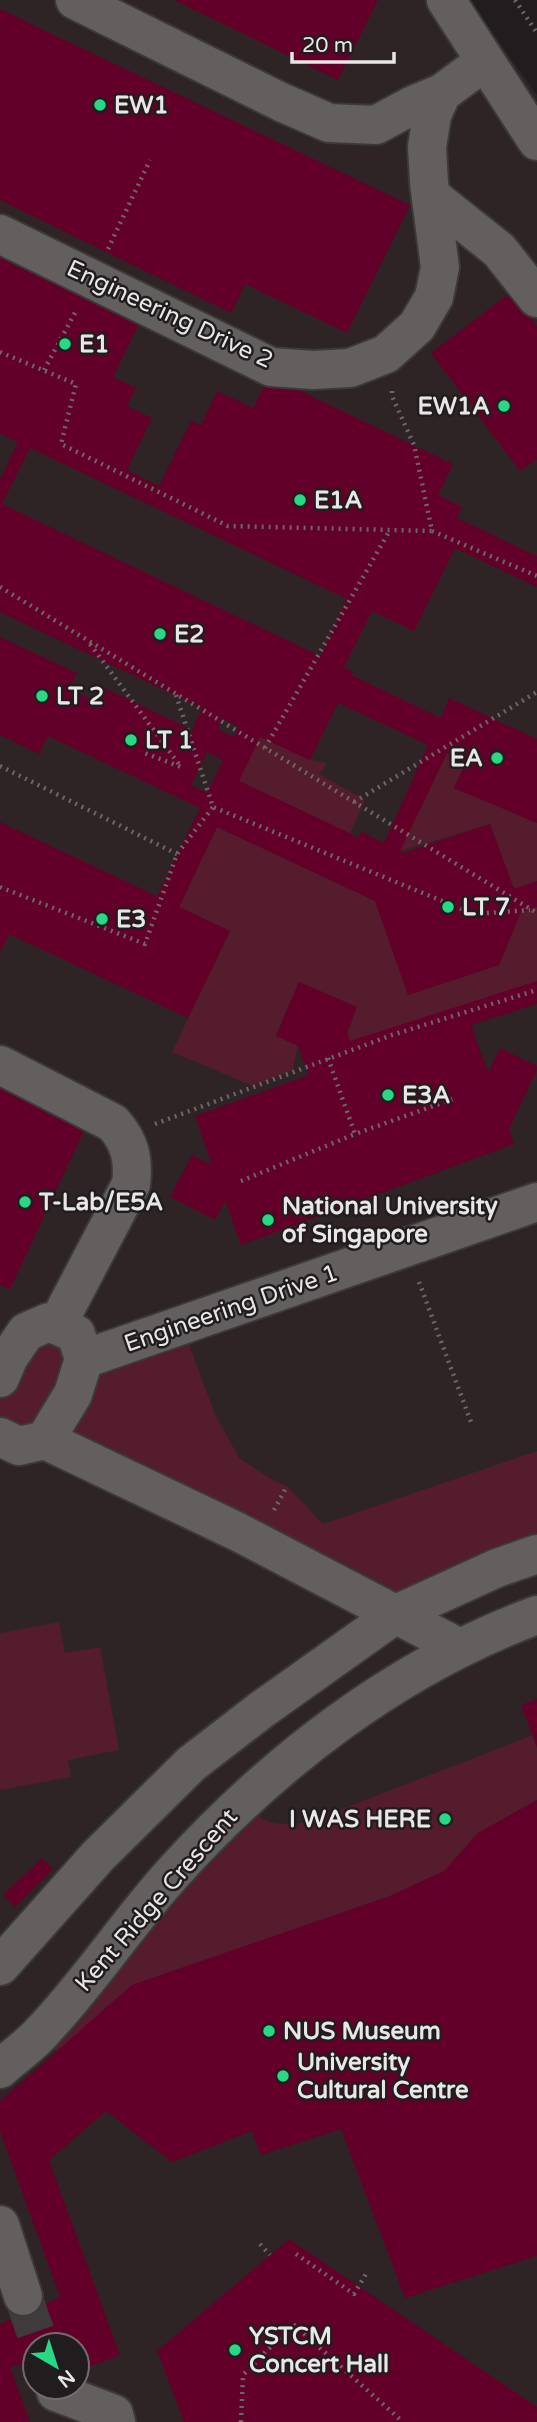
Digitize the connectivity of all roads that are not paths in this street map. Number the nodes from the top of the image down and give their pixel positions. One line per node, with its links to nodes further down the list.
1 (75, 0): 4 (street)
2 (446, 0): 3 (street)
3 (484, 62): 4 (street); 5 (street)
4 (442, 93): 6 (street, Engineering Drive 2)
5 (537, 141)
6 (431, 196): 7 (street, Engineering Drive 2); 8 (street)
7 (0, 234)
8 (537, 298)
9 (0, 1065): 11 (street)
10 (537, 1202): 12 (street, Engineering Drive 1)
11 (27, 1325): 12 (street); 13 (street)
12 (84, 1359): 15 (street)
13 (0, 1378)
14 (0, 1437): 15 (street)
15 (45, 1440): 17 (street)
16 (537, 1554): 17 (street)
17 (396, 1614): 19 (street); 20 (street)
18 (537, 1615): 19 (street, Kent Ridge Crescent)
19 (460, 1648): 21 (street, Kent Ridge Crescent)
20 (0, 1966)
21 (0, 2069)
22 (0, 2225): 23 (street)
23 (23, 2296)
24 (65, 2407): 25 (street)
25 (116, 2422)

